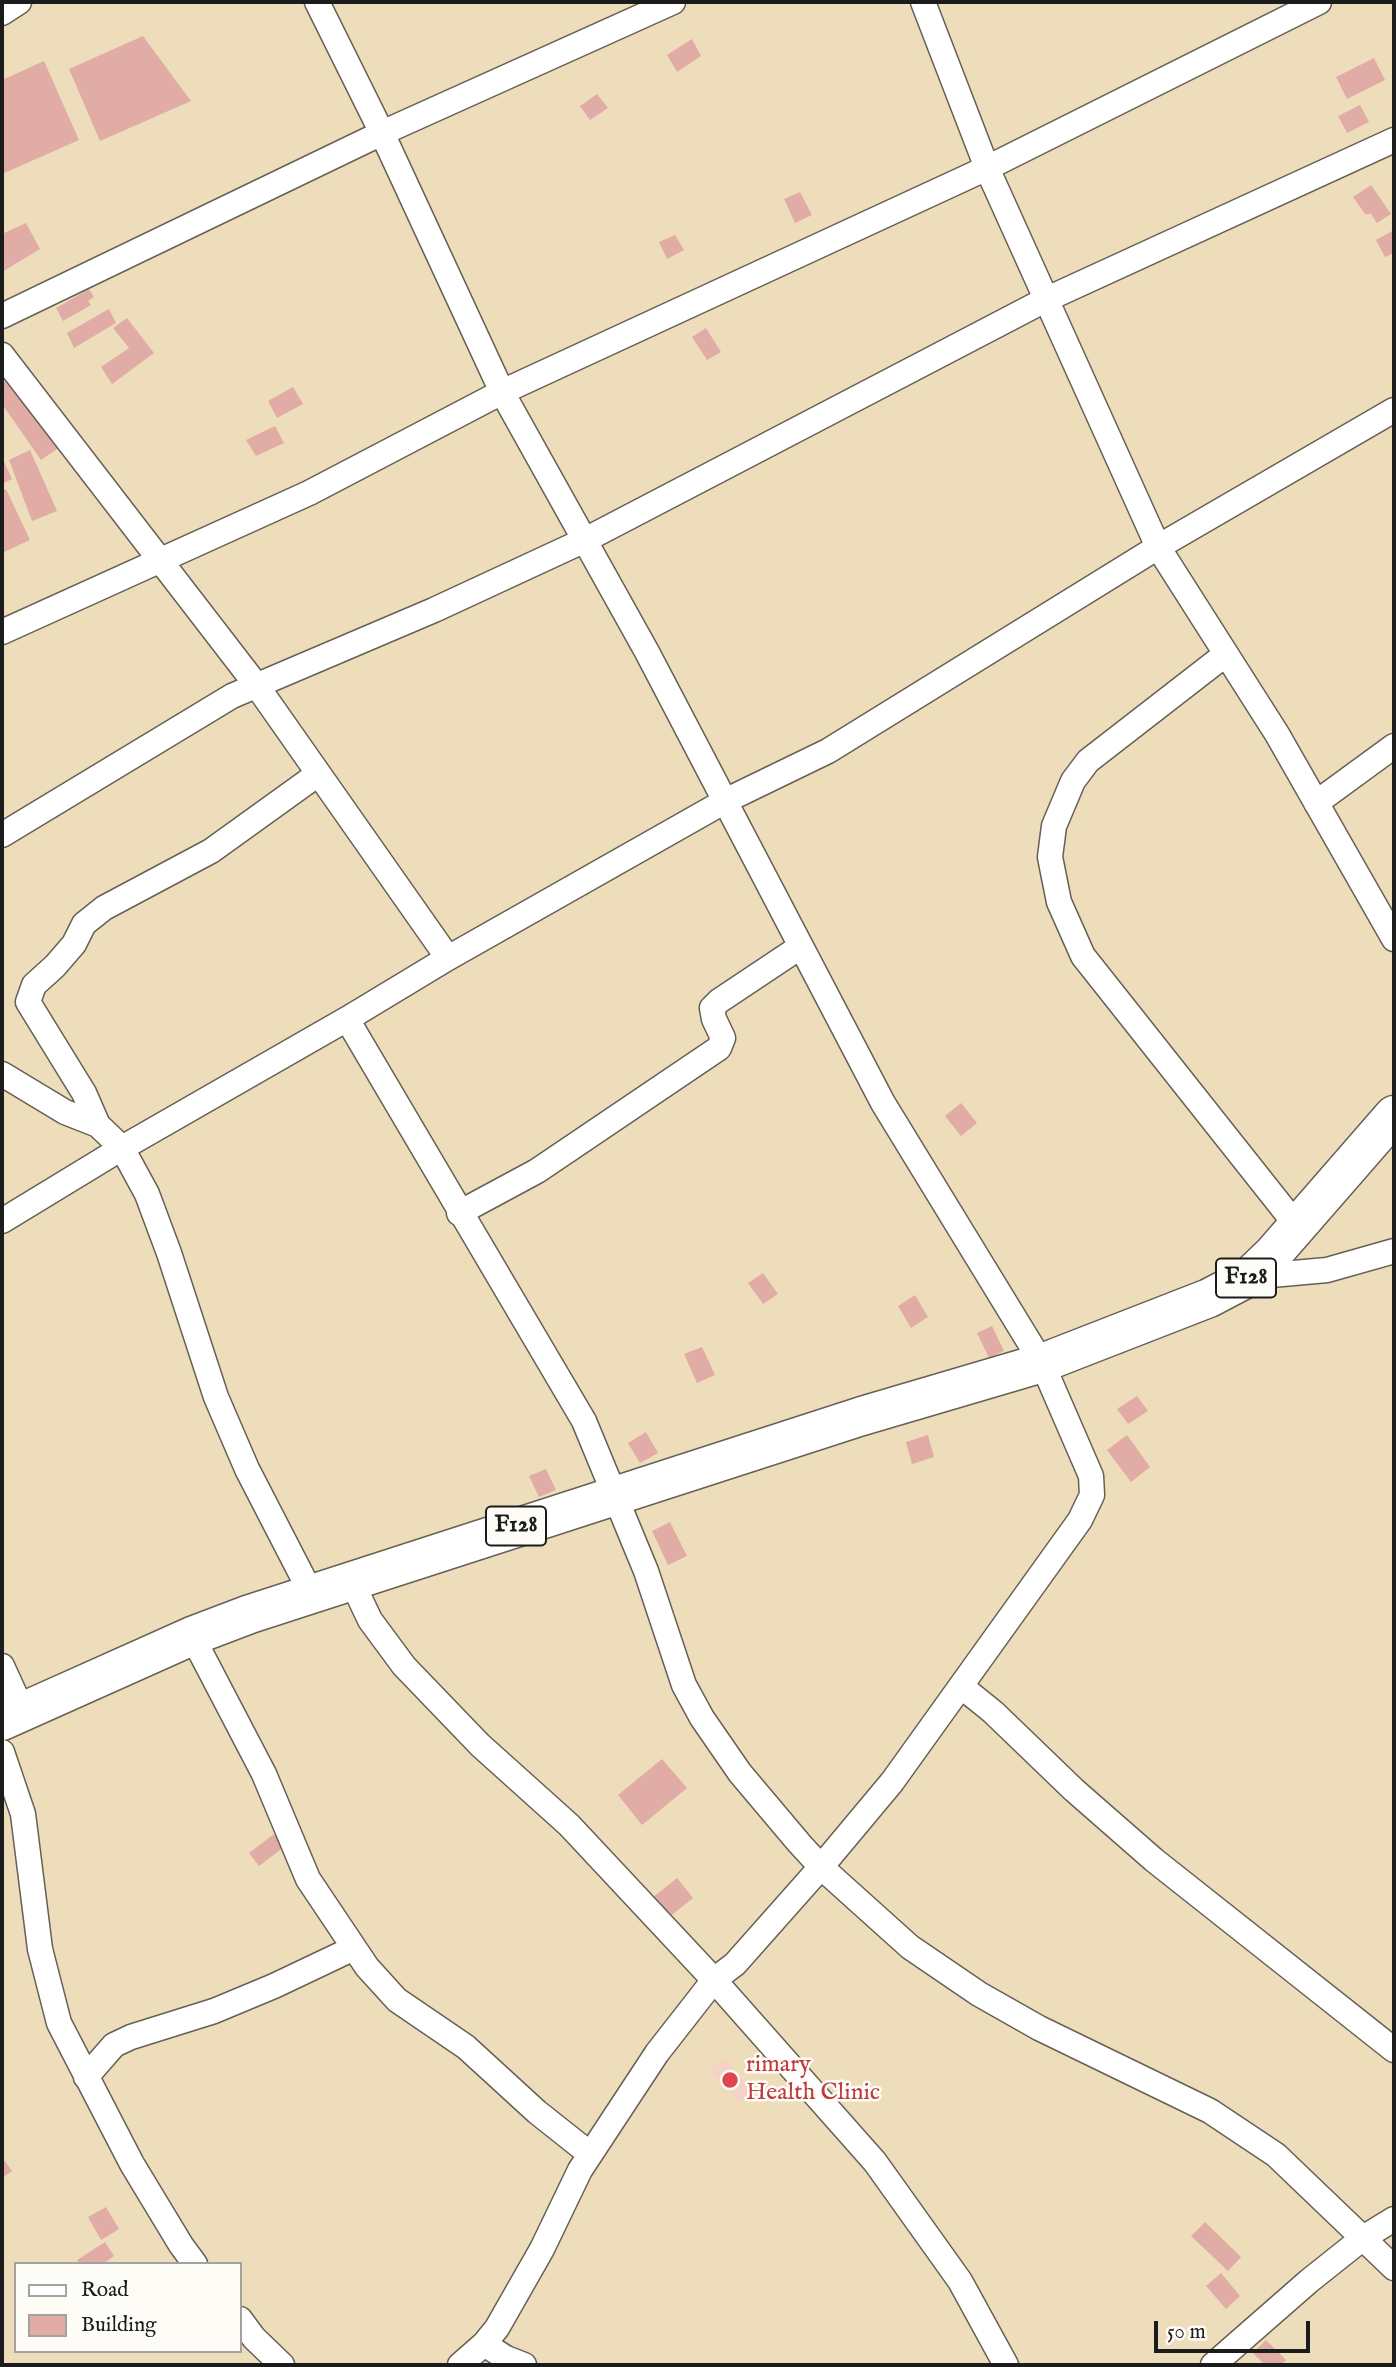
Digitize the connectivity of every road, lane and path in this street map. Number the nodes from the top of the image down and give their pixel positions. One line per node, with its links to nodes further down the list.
1 (19, 2): 6 (street)
2 (317, 2): 7 (street)
3 (673, 2): 7 (street)
4 (923, 2): 11 (street)
5 (1319, 2): 11 (street)
6 (2, 13)
7 (383, 133): 13 (street); 15 (street)
8 (1394, 140): 9 (street)
9 (1361, 156): 10 (street); 12 (street)
10 (1394, 163)
11 (986, 168): 12 (street); 15 (street)
12 (1045, 300): 17 (street); 18 (street)
13 (2, 316)
14 (2, 355): 19 (street)
15 (502, 392): 17 (street); 19 (street)
16 (1394, 410): 18 (street)
17 (585, 540): 22 (street); 25 (street)
18 (1158, 547): 21 (street); 25 (street)
19 (161, 560): 20 (street); 22 (street)
20 (2, 632)
21 (1226, 654): 26 (street); 38 (street)
22 (257, 686): 24 (street); 27 (street)
23 (1394, 746): 26 (street)
24 (318, 774): 30 (street); 34 (street)
25 (727, 800): 29 (street); 30 (street)
26 (1316, 803): 28 (street)
27 (2, 835)
28 (1394, 939)
29 (800, 947): 36 (street); 41 (street)
30 (447, 958): 31 (street)
31 (346, 1019): 35 (street); 36 (street)
32 (2, 1074): 34 (street)
33 (1394, 1115): 38 (main road, F128)
34 (98, 1125): 35 (street)
35 (122, 1147): 37 (street); 44 (street)
36 (459, 1213): 42 (street)
37 (2, 1221)
38 (1297, 1226): 40 (main road, F128)
39 (1394, 1251): 40 (street)
40 (1249, 1277): 41 (main road, F128)
41 (1042, 1363): 42 (main road, F128); 47 (street)
42 (615, 1495): 43 (main road, F128); 50 (street)
43 (352, 1582): 44 (main road, F128); 52 (street)
44 (312, 1595): 45 (main road, F128)
45 (192, 1636): 48 (main road, F128); 51 (street)
46 (2, 1666): 48 (street)
47 (962, 1686): 50 (street); 53 (street)
48 (12, 1717)
49 (2, 1752): 54 (street)
50 (821, 1867): 52 (street); 57 (street)
51 (354, 1948): 54 (street); 55 (street)
52 (714, 1980): 55 (street); 66 (street)
53 (1394, 2050)
54 (86, 2077): 58 (street)
55 (590, 2154): 61 (street)
56 (1394, 2219): 57 (street)
57 (1363, 2238): 59 (street); 63 (street)
58 (194, 2262)
59 (1394, 2268)
60 (242, 2322): 64 (street)
61 (484, 2344): 62 (street); 65 (street)
62 (513, 2363)
63 (1217, 2364)
64 (282, 2365)
65 (460, 2365)
66 (1006, 2365)

